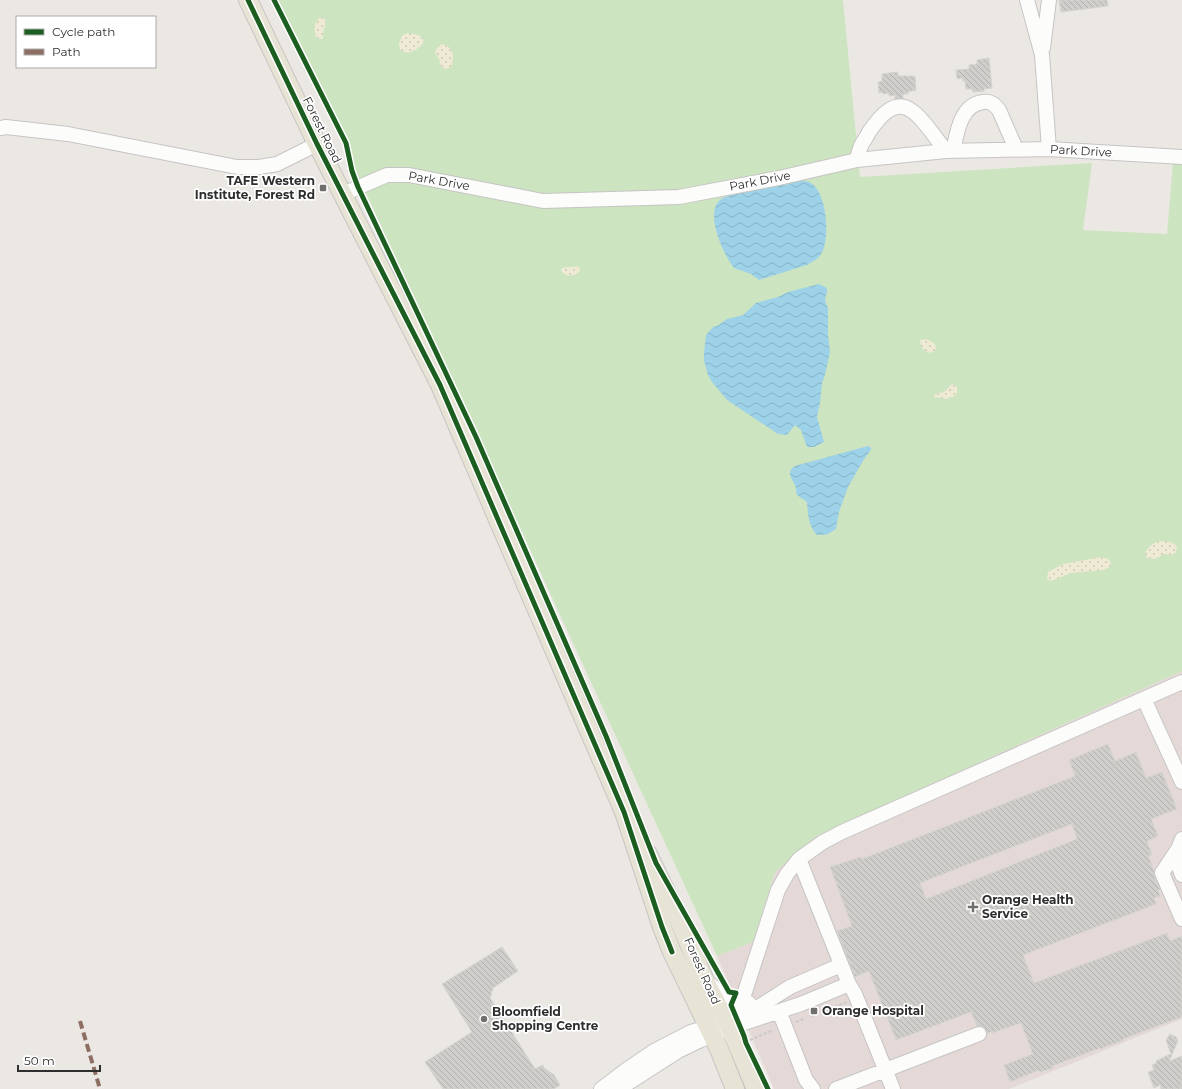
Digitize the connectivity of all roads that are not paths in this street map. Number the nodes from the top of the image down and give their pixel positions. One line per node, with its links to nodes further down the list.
1 (248, 0): 6 (main road, Forest Road)
2 (1027, 0): 4 (street)
3 (1050, 0): 4 (street)
4 (1042, 54): 8 (street)
5 (0, 128): 6 (street)
6 (317, 144): 12 (main road, Forest Road)
7 (1016, 149): 8 (street, Park Drive); 9 (street, Park Drive); 9 (street)
8 (1049, 149): 10 (street, Park Drive)
9 (949, 151): 11 (street, Park Drive); 11 (street)
10 (1182, 157)
11 (857, 160): 12 (street, Park Drive)
12 (343, 194): 16 (main road, Forest Road)
13 (1182, 682): 14 (street)
14 (1144, 700): 15 (street); 18 (street)
15 (1182, 782)
16 (624, 812): 22 (main road, Forest Road); 28 (main road, Forest Road)
17 (1180, 844): 19 (street); 20 (street)
18 (799, 859): 21 (street); 25 (street)
19 (1182, 875)
20 (1182, 918)
21 (841, 965): 23 (street); 24 (street)
22 (704, 979): 25 (street); 27 (main road, Forest Road)
23 (849, 984): 26 (street); 30 (street)
24 (769, 999): 25 (street); 27 (street)
25 (741, 1004)
26 (779, 1011): 27 (street); 35 (street)
27 (731, 1025): 28 (street); 34 (main road, Forest Road)
28 (710, 1031): 31 (street); 32 (street); 33 (main road, Forest Road)
29 (979, 1034): 30 (street)
30 (885, 1070): 36 (street); 37 (street)
31 (601, 1089)
32 (619, 1089)
33 (735, 1089)
34 (756, 1089)
35 (813, 1089)
36 (836, 1089)
37 (893, 1089)

